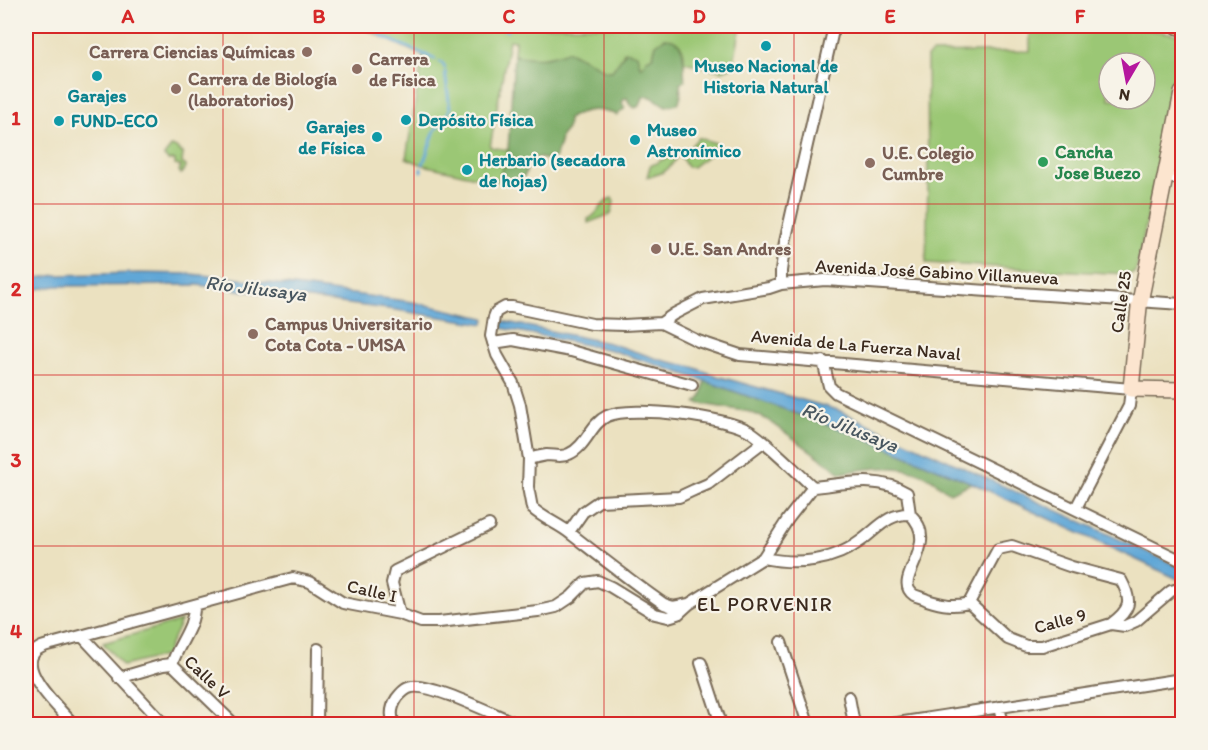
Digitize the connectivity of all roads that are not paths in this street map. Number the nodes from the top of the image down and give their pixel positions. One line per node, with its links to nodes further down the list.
1 (834, 26): 5 (street)
2 (1182, 93): 3 (street, Calle 25)
3 (1165, 178): 4 (street); 6 (street, Calle 25)
4 (1182, 178)
5 (781, 284): 6 (street, Avenida José Gabino Villanueva); 8 (street, Avenida José Gabino Villanueva)
6 (1140, 301): 7 (street, Avenida José Gabino Villanueva); 12 (street, Calle 25)
7 (1182, 304)
8 (661, 323): 9 (street, Avenida de La Fuerza Naval); 10 (street, Avenida de La Fuerza Naval)
9 (493, 343): 11 (street); 15 (street, Avenida de La Fuerza Naval)
10 (823, 361): 12 (street, Avenida de La Fuerza Naval); 17 (street)
11 (692, 385)
12 (1131, 389): 13 (street, Avenida de La Fuerza Naval); 17 (street, Calle 25)
13 (1182, 390)
14 (763, 442): 15 (street); 16 (street); 20 (street)
15 (529, 459): 20 (street, Avenida de La Fuerza Naval)
16 (813, 487): 18 (street); 21 (street)
17 (1076, 508): 22 (street)
18 (910, 514): 21 (street); 24 (street)
19 (489, 525): 27 (street)
20 (569, 532): 25 (street, Avenida de La Fuerza Naval)
21 (763, 558): 25 (street)
22 (1182, 560)
23 (1182, 588): 28 (street, Calle 9)
24 (969, 603): 28 (street, Calle 9); 28 (street)
25 (689, 604): 27 (street, Calle I)
26 (194, 605): 27 (street, Calle I); 29 (street, Calle I); 33 (street)
27 (400, 614)
28 (1111, 624)
29 (82, 636): 34 (street); 39 (street, Calle I)
30 (781, 642): 46 (street)
31 (318, 649): 42 (street)
32 (701, 663): 45 (street)
33 (172, 664): 34 (street, Calle V); 41 (street, Calle V)
34 (119, 678): 40 (street)
35 (1182, 679): 37 (street)
36 (849, 697): 47 (street)
37 (999, 707): 38 (street); 49 (street)
38 (920, 722): 48 (street)
39 (73, 724)
40 (164, 724)
41 (234, 724)
42 (317, 724)
43 (394, 724): 44 (street)
44 (518, 724)
45 (721, 724)
46 (808, 724)
47 (854, 724)
48 (891, 724)
49 (1003, 724)

